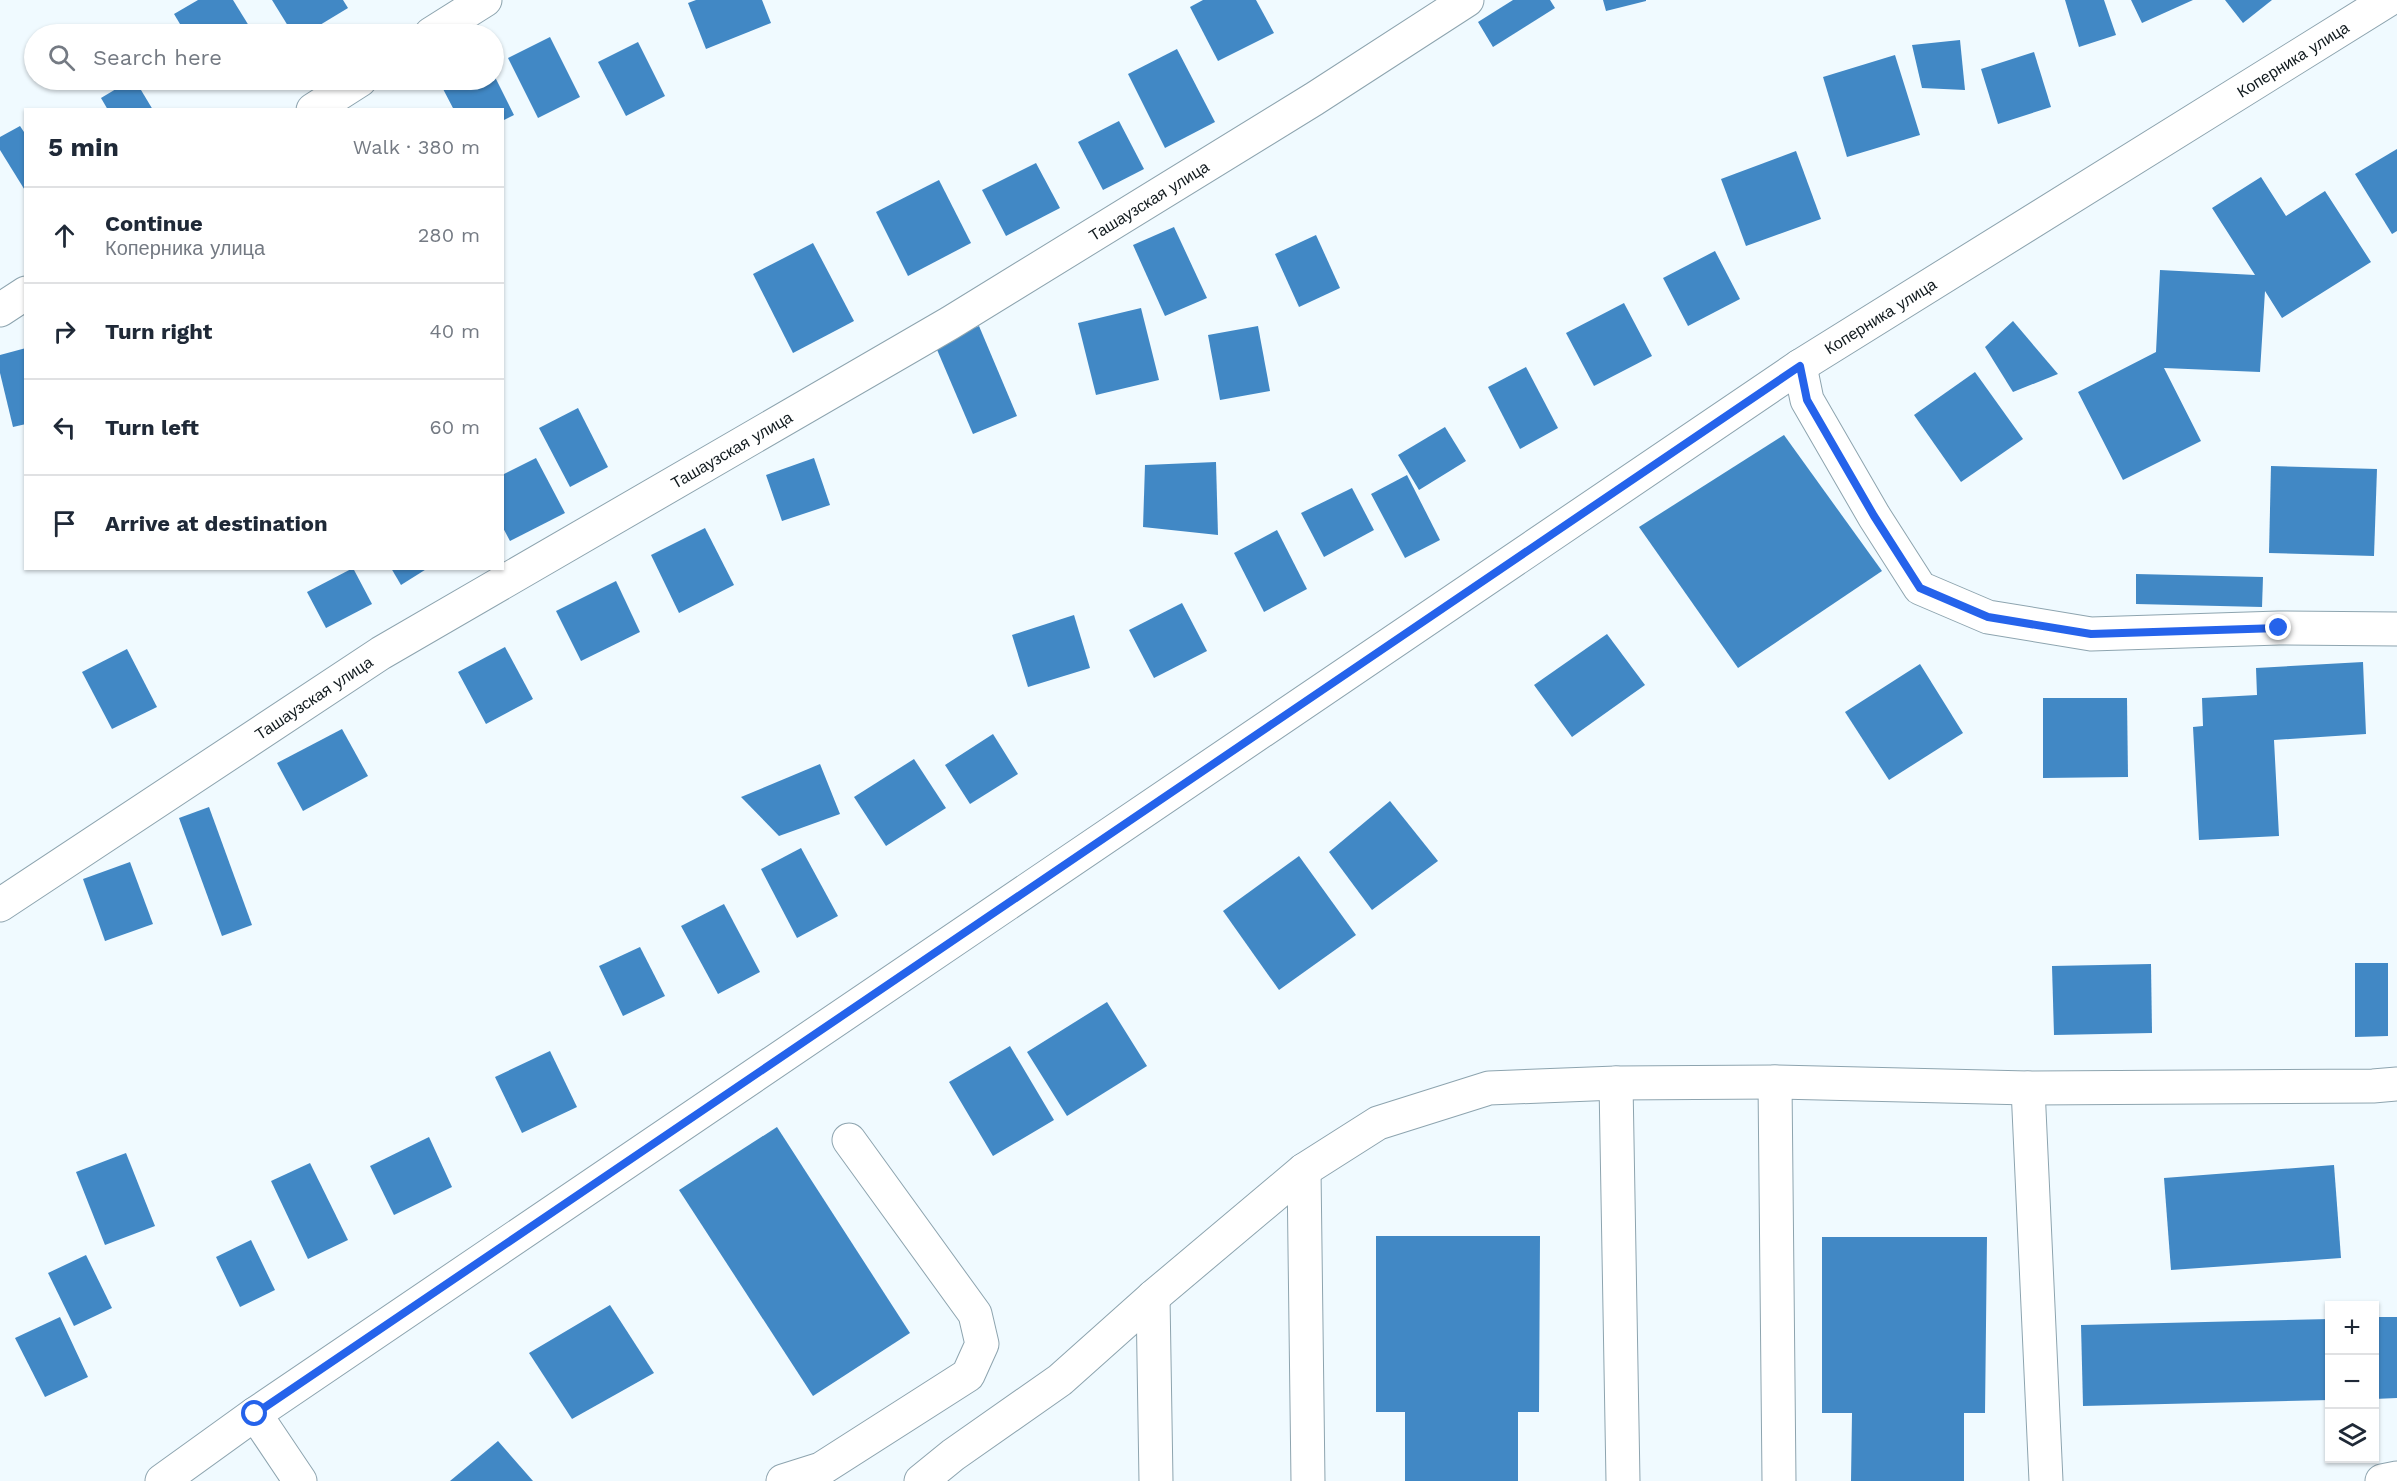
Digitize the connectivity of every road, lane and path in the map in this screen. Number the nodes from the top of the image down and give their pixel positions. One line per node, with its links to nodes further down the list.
1 (485, 0): 4 (street)
2 (1467, 0): 11 (street, Ташаузская улица)
3 (2388, 0): 9 (street, Коперника улица)
4 (447, 24)
5 (345, 90): 6 (street)
6 (317, 108)
7 (24, 294): 8 (street)
8 (0, 310)
9 (1800, 366): 10 (street); 19 (street, Коперника улица)
10 (2397, 629)
11 (0, 904)
12 (1775, 1082): 13 (street); 15 (street); 28 (street)
13 (1616, 1083): 17 (street); 27 (street)
14 (2397, 1084): 15 (street)
15 (2028, 1088): 29 (street)
16 (849, 1140): 23 (street)
17 (1304, 1170): 18 (street); 26 (street)
18 (1153, 1297): 24 (street); 25 (street)
19 (255, 1414): 21 (street, Коперника улица); 22 (street)
20 (2397, 1478): 30 (street)
21 (162, 1481)
22 (300, 1481)
23 (783, 1481)
24 (921, 1481)
25 (1156, 1481)
26 (1308, 1481)
27 (1623, 1481)
28 (1779, 1481)
29 (2046, 1481)
30 (2382, 1481)

